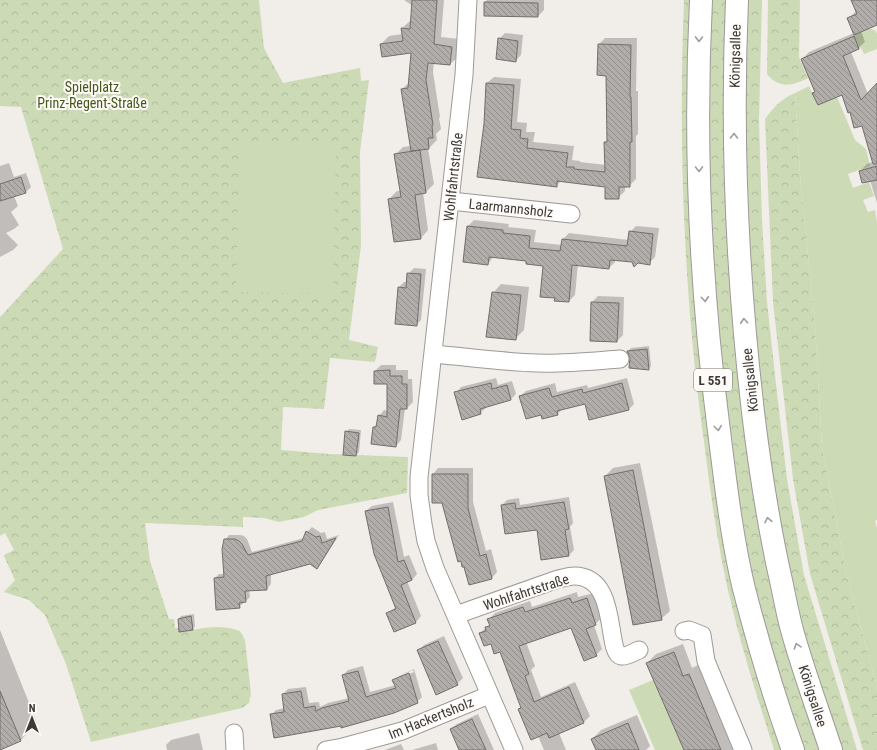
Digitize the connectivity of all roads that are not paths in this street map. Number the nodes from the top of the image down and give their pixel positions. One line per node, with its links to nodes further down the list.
1 (468, 0): 4 (street, Wohlfahrtstraße)
2 (701, 0): 17 (main road, L 551, one-way to 17)
3 (737, 0): 18 (main road, Königsallee / L 551, one-way to 3)
4 (451, 201): 5 (street, Laarmannsholz); 6 (street, Wohlfahrtstraße)
5 (571, 214)
6 (433, 354): 7 (street); 8 (street, Wohlfahrtstraße)
7 (620, 359)
8 (456, 615): 10 (street, Wohlfahrtstraße); 11 (street, Wohlfahrtstraße)
9 (684, 631): 16 (street)
10 (639, 650)
11 (489, 695): 14 (street, Im Hackertsholz); 15 (street, Wohlfahrtstraße)
12 (234, 733): 13 (street)
13 (235, 750)
14 (326, 750)
15 (514, 750)
16 (743, 750)
17 (792, 750)
18 (831, 750)

